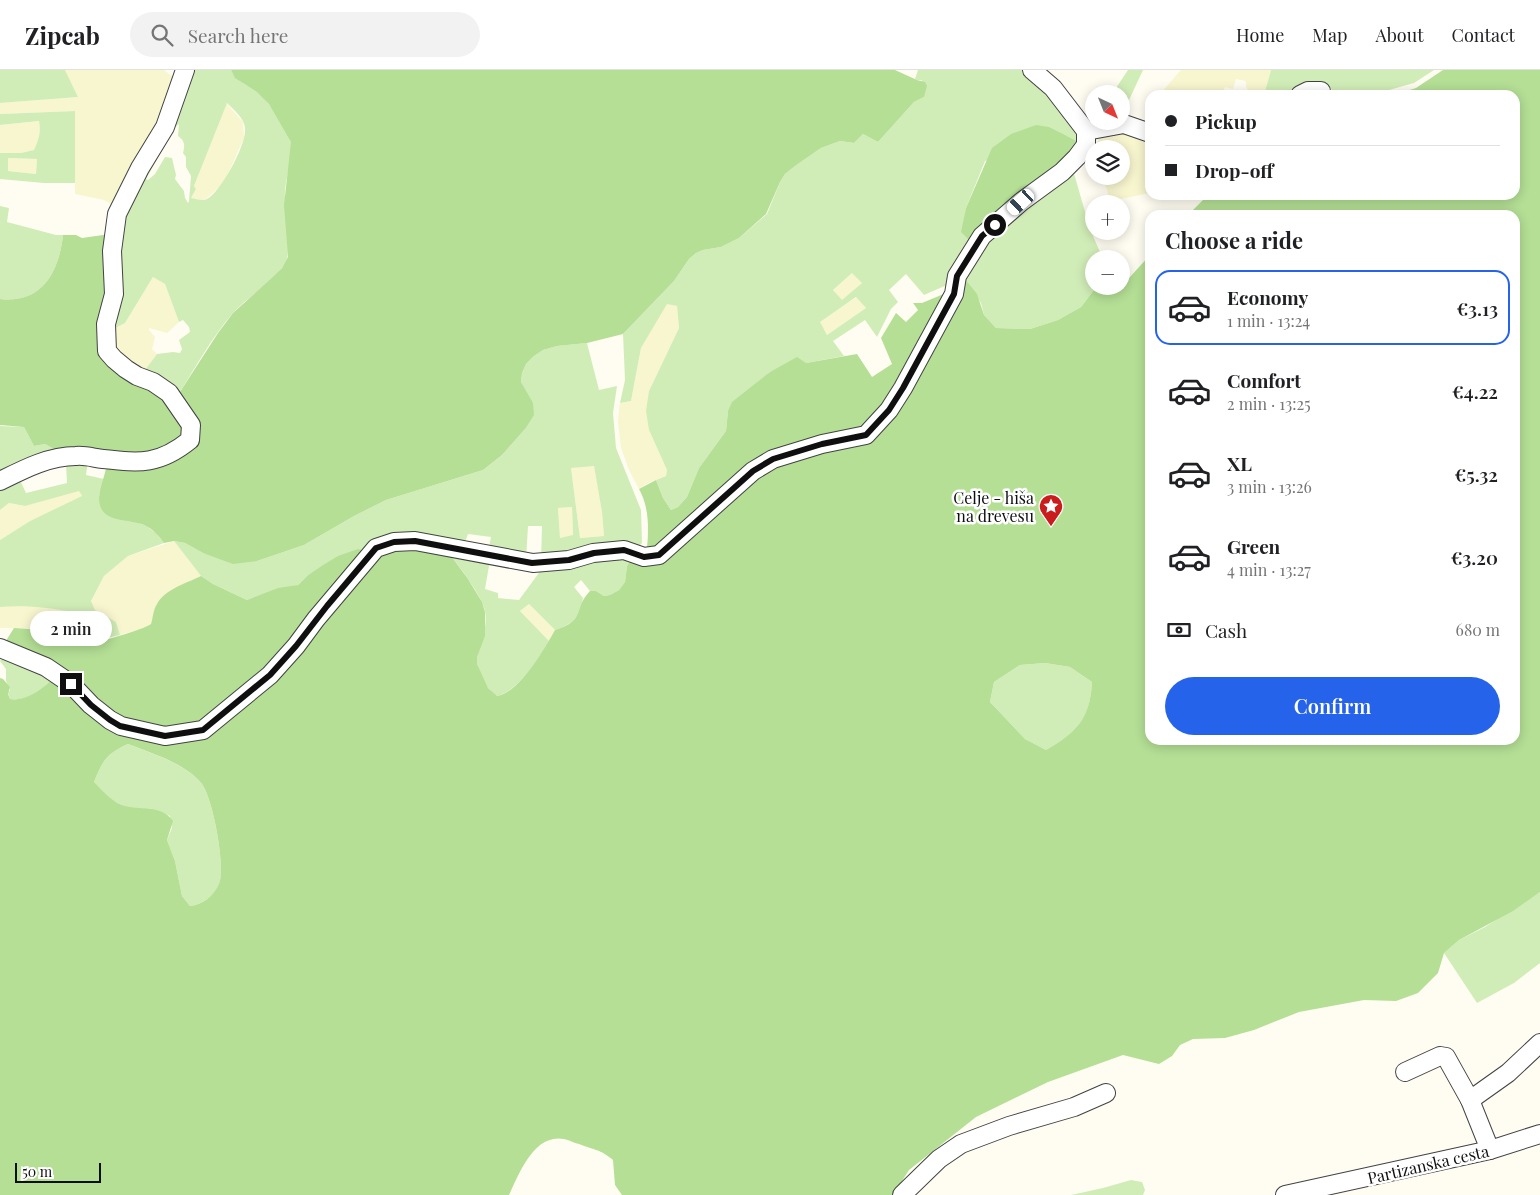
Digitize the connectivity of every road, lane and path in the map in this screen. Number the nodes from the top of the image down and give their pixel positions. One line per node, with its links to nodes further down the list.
1 (185, 70): 5 (street)
2 (1032, 70): 3 (street)
3 (1086, 131): 4 (street); 6 (street)
4 (1145, 131)
5 (0, 481)
6 (0, 648)
7 (1540, 1042): 10 (street)
8 (1405, 1072): 10 (street)
9 (1106, 1093): 13 (street)
10 (1470, 1100): 12 (street)
11 (1540, 1134): 12 (street, Partizanska cesta)
12 (1490, 1150): 14 (street, Partizanska cesta)
13 (902, 1195)
14 (1285, 1195)

